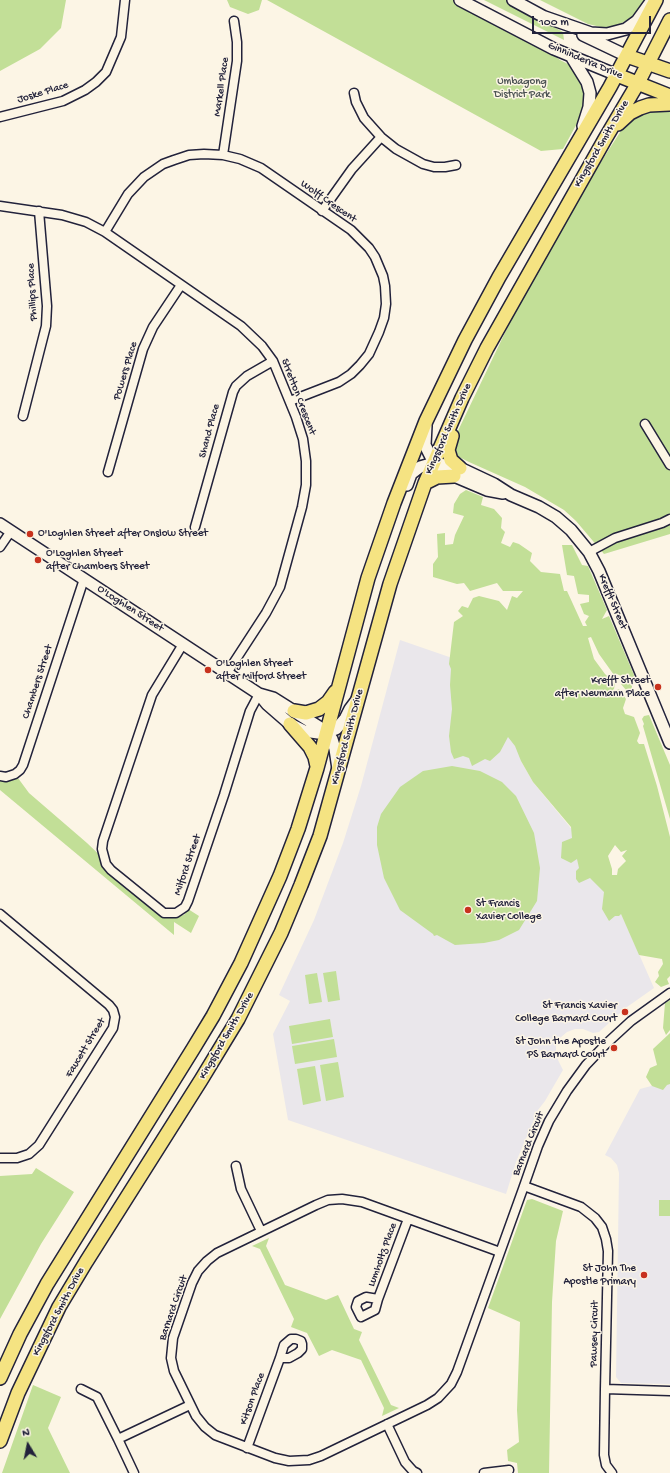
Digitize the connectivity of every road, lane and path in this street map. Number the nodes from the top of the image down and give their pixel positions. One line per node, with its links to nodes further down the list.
1 (125, 0): 18 (street, Joske Place)
2 (460, 0): 9 (street, Ginninderra Drive)
3 (513, 0): 6 (street, Ginninderra Drive)
4 (652, 0): 6 (street)
5 (656, 0): 10 (main road, Kingsford Smith Drive)
6 (542, 16): 10 (street, Ginninderra Drive)
7 (670, 20): 11 (main road, Kingsford Smith Drive)
8 (234, 21): 22 (street, Markell Place)
9 (571, 56): 13 (street, Ginninderra Drive); 20 (street)
10 (627, 56): 11 (main road, Ginninderra Drive); 13 (main road, Kingsford Smith Drive)
11 (648, 63): 12 (main road, Ginninderra Drive); 14 (main road, Kingsford Smith Drive)
12 (670, 71)
13 (617, 75): 14 (main road, Ginninderra Drive); 20 (main road, Kingsford Smith Drive)
14 (638, 83): 16 (main road, Ginninderra Drive); 21 (main road, Kingsford Smith Drive)
15 (354, 93): 19 (street)
16 (670, 96)
17 (670, 104): 21 (main road)
18 (0, 117)
19 (381, 137): 23 (street); 25 (street)
20 (580, 138): 33 (main road, Kingsford Smith Drive)
21 (604, 139): 30 (main road, Kingsford Smith Drive)
22 (224, 155): 25 (street, Wolff Crescent); 27 (street, Wolff Crescent)
23 (456, 165)
24 (0, 206): 26 (street, Stretton Crescent)
25 (322, 211): 31 (street, Wolff Crescent)
26 (39, 212): 27 (street, Stretton Crescent); 32 (street, Phillips Place)
27 (105, 232): 28 (street, Stretton Crescent)
28 (181, 285): 29 (street, Stretton Crescent); 37 (street, Powers Place)
29 (273, 361): 31 (street, Stretton Crescent); 43 (street, Shand Place)
30 (462, 398): 35 (main road, Kingsford Smith Drive); 38 (main road)
31 (290, 401): 49 (street, Stretton Crescent)
32 (23, 416)
33 (426, 421): 35 (street); 40 (main road, Kingsford Smith Drive)
34 (645, 424): 36 (street)
35 (434, 463): 38 (street, Krefft Street); 39 (main road, Kingsford Smith Drive); 40 (street)
36 (670, 465)
37 (108, 472)
38 (457, 472): 39 (main road); 46 (street, Krefft Street)
39 (425, 483): 52 (main road, Kingsford Smith Drive)
40 (394, 503): 50 (main road, Kingsford Smith Drive)
41 (670, 519): 46 (street)
42 (0, 524): 44 (street, O'Loghlen Street)
43 (195, 527)
44 (11, 531): 45 (street); 47 (street, O'Loghlen Street)
45 (0, 547)
46 (589, 552): 55 (street, Krefft Street)
47 (84, 579): 48 (street, O'Loghlen Street); 58 (street, Chambers Street)
48 (183, 644): 49 (street, O'Loghlen Street); 51 (street, Milford Street)
49 (227, 673): 51 (street, O'Loghlen Street)
50 (338, 689): 53 (main road); 54 (main road, Kingsford Smith Drive)
51 (259, 694): 53 (street, O'Loghlen Street)
52 (358, 698): 54 (street); 57 (main road, Kingsford Smith Drive)
53 (292, 718): 54 (street, O'Loghlen Street); 56 (main road)
54 (326, 733): 56 (main road, Kingsford Smith Drive); 57 (street)
55 (669, 740)
56 (317, 768): 69 (main road, Kingsford Smith Drive)
57 (338, 771): 76 (main road, Kingsford Smith Drive)
58 (0, 776)
59 (0, 914): 61 (street, Faucett Street)
60 (670, 993): 63 (street, Barnard Circuit)
61 (0, 1158)
62 (236, 1166): 65 (street)
63 (524, 1186): 66 (street, Barnard Circuit); 71 (street, Pawsey Circuit)
64 (408, 1219): 65 (street, Barnard Circuit); 66 (street, Barnard Circuit); 67 (street, Lumholtz Place)
65 (261, 1231): 73 (street, Barnard Circuit)
66 (500, 1252): 74 (street, Barnard Circuit)
67 (378, 1299)
68 (280, 1358): 77 (street, Kitson Place)
69 (0, 1378)
70 (81, 1389): 75 (street)
71 (605, 1390): 72 (street); 82 (street, Pawsey Circuit)
72 (670, 1391)
73 (190, 1405): 75 (street); 77 (street, Barnard Circuit)
74 (387, 1424): 77 (street, Barnard Circuit); 80 (street)
75 (118, 1439): 79 (street)
76 (0, 1442)
77 (247, 1448)
78 (509, 1470): 81 (street)
79 (134, 1473)
80 (417, 1473)
81 (484, 1473)
82 (612, 1473)

